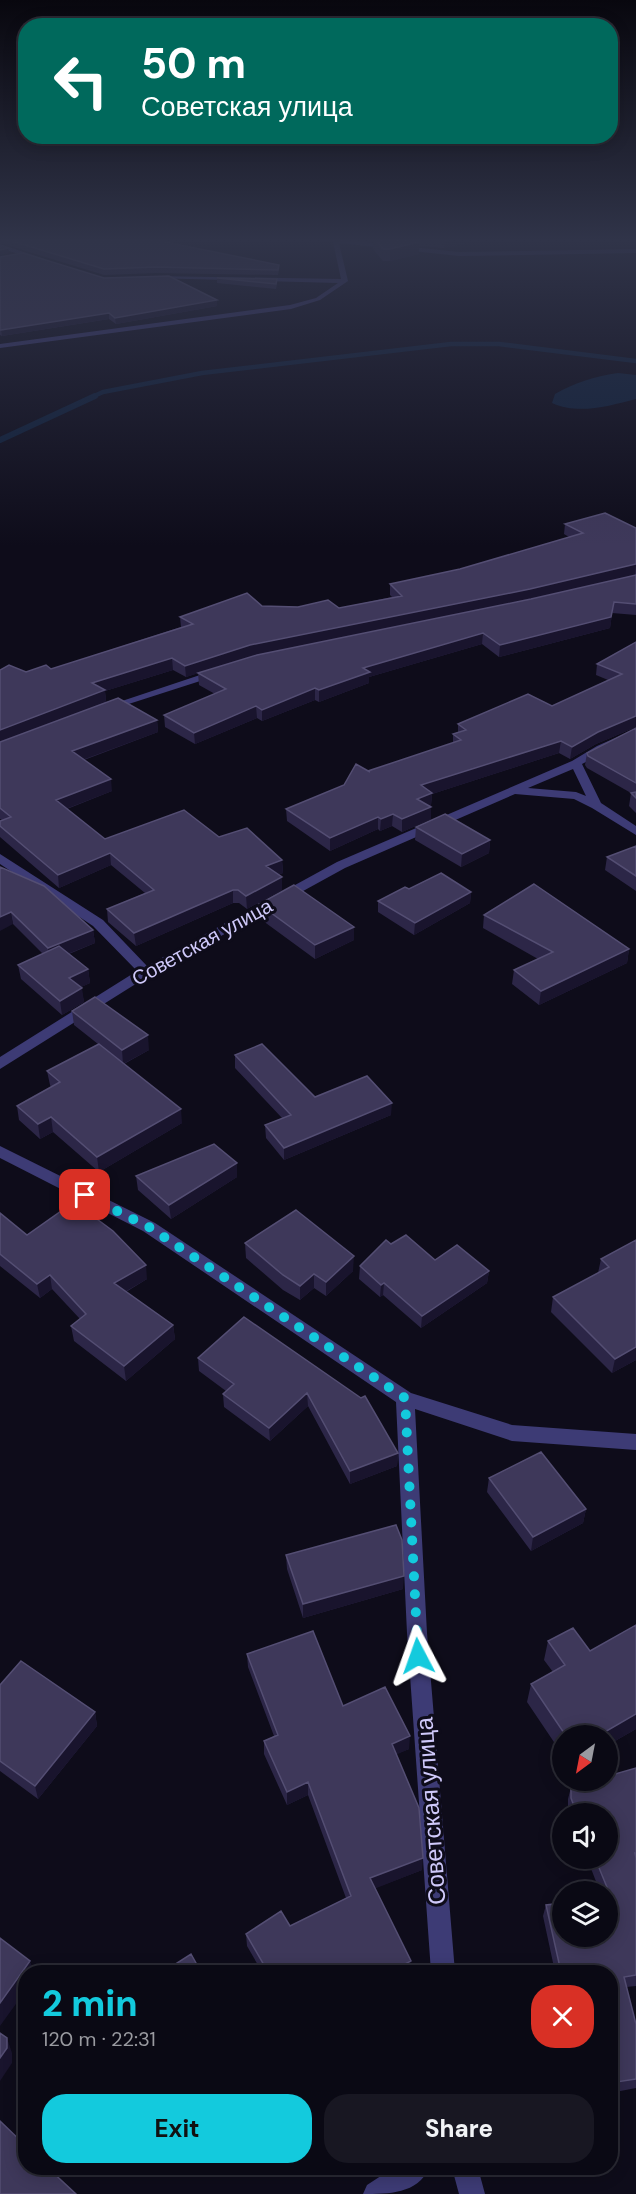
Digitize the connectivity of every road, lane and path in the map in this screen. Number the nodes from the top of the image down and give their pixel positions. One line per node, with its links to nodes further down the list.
1 (34, 341): 2 (street)
2 (0, 346)
3 (234, 667): 4 (street)
4 (92, 712)
5 (636, 732): 6 (street, Советская улица)
6 (576, 763): 7 (street, Советская улица); 8 (street)
7 (513, 791): 8 (street); 11 (street, Советская улица)
8 (596, 805): 9 (street)
9 (636, 831)
10 (0, 858): 11 (street)
11 (146, 972): 12 (street, Советская улица)
12 (0, 1064)
13 (0, 1151): 14 (street)
14 (405, 1398): 15 (street); 16 (street, Советская улица)
15 (636, 1442)
16 (442, 1965)
17 (405, 2175): 19 (street)
18 (467, 2175): 20 (street)
19 (376, 2194)
20 (472, 2194)

